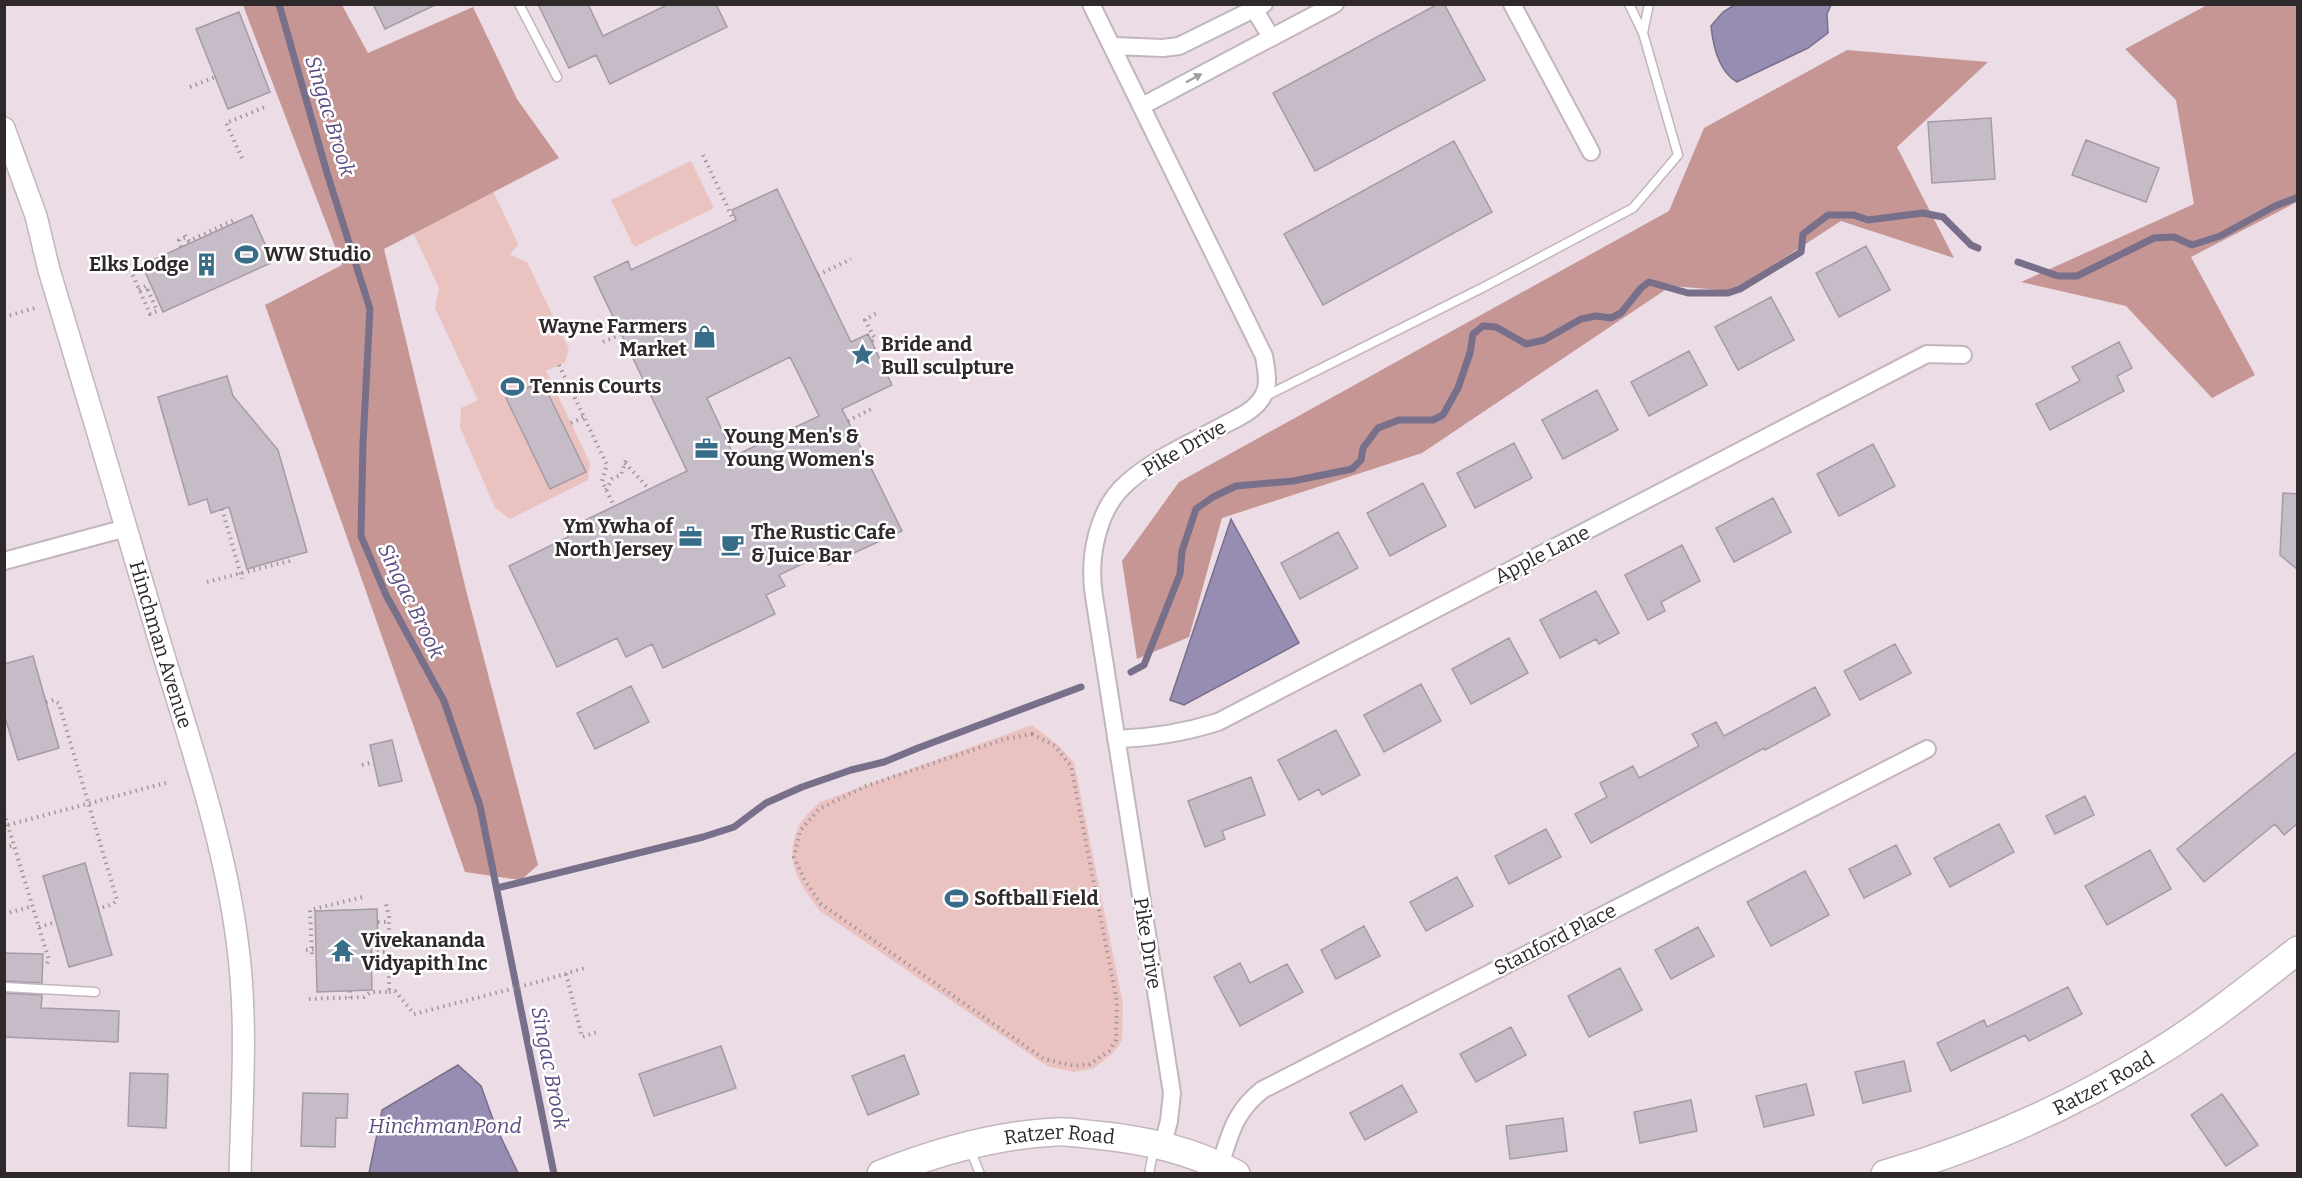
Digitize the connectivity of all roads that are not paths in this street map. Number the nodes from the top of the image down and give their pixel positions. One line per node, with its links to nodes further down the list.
1 (519, 4): 11 (lane)
2 (1091, 4): 10 (street)
3 (1335, 4): 9 (street)
4 (1512, 4): 14 (street)
5 (1629, 4): 8 (lane)
6 (1649, 4): 8 (lane)
7 (1259, 7): 9 (street); 10 (street)
8 (1643, 33): 16 (lane)
9 (1270, 37): 12 (street, one-way to 9)
10 (1113, 46): 12 (street)
11 (557, 77)
12 (1142, 106): 16 (street)
13 (4, 128): 17 (street, Hinchman Avenue)
14 (1591, 152)
15 (1964, 355): 19 (street, Apple Lane)
16 (1263, 397): 19 (street, Pike Drive)
17 (126, 528): 18 (street); 27 (street, Hinchman Avenue)
18 (4, 561)
19 (1116, 739): 24 (street, Pike Drive)
20 (1928, 749): 26 (street, Stanford Place)
21 (2298, 950): 31 (main road, Ratzer Road)
22 (4, 987): 23 (lane)
23 (95, 992)
24 (1159, 1144): 25 (main road, Ratzer Road); 26 (main road, Ratzer Road); 30 (lane)
25 (969, 1145): 28 (main road, Ratzer Road); 29 (lane)
26 (1228, 1169)
27 (240, 1173)
28 (881, 1173)
29 (980, 1173)
30 (1149, 1173)
31 (1886, 1173)

